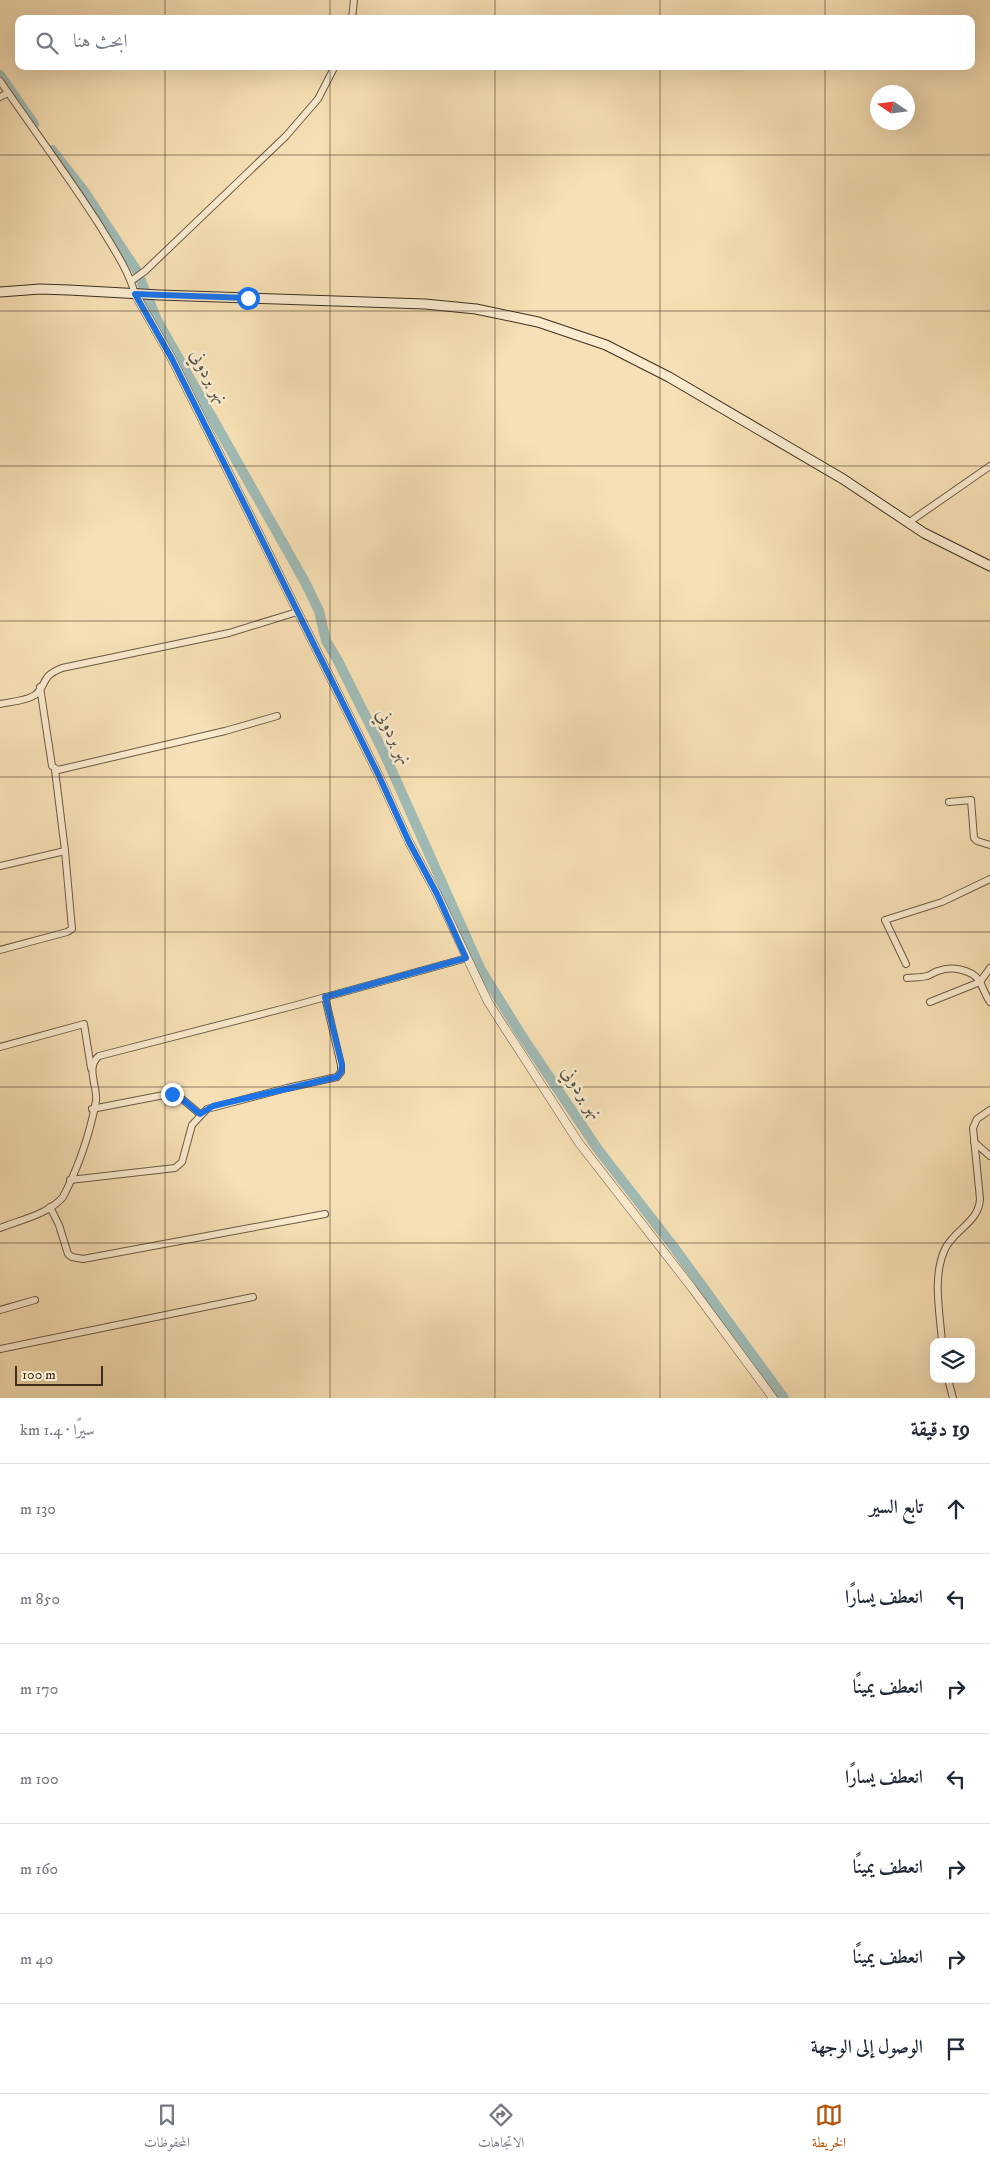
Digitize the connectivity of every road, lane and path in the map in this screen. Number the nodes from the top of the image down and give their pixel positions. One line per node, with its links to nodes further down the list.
1 (354, 0): 2 (street)
2 (352, 15)
3 (333, 70): 7 (street)
4 (0, 81): 5 (street)
5 (8, 93): 6 (street); 7 (street)
6 (0, 97)
7 (134, 279): 9 (street)
8 (0, 292): 9 (main road)
9 (138, 294): 11 (main road); 13 (street)
10 (990, 466): 11 (street)
11 (908, 523): 12 (main road)
12 (990, 566)
13 (297, 612): 14 (street); 24 (street)
14 (40, 687): 15 (street); 17 (street)
15 (0, 704)
16 (277, 716): 17 (street)
17 (55, 770): 20 (street)
18 (949, 802): 19 (street)
19 (990, 845)
20 (65, 851): 21 (street); 23 (street)
21 (0, 866)
22 (990, 879): 25 (street)
23 (0, 950)
24 (466, 958): 29 (street); 49 (street)
25 (906, 964)
26 (990, 968): 28 (street)
27 (907, 978): 28 (street)
28 (980, 982): 30 (street); 31 (street)
29 (325, 997): 33 (street); 36 (street)
30 (930, 1002)
31 (990, 1002)
32 (0, 1047): 33 (street)
33 (92, 1074): 34 (street)
34 (92, 1109): 36 (street); 39 (street)
35 (990, 1110): 37 (street)
36 (200, 1114): 39 (street)
37 (974, 1142): 38 (street); 46 (street)
38 (990, 1156)
39 (70, 1180): 40 (street)
40 (50, 1207): 41 (street); 42 (street)
41 (325, 1214)
42 (0, 1228)
43 (253, 1296): 47 (street)
44 (35, 1300): 45 (street)
45 (0, 1310)
46 (942, 1338)
47 (0, 1349)
48 (949, 1383): 50 (street)
49 (773, 1398)
50 (953, 1398)

